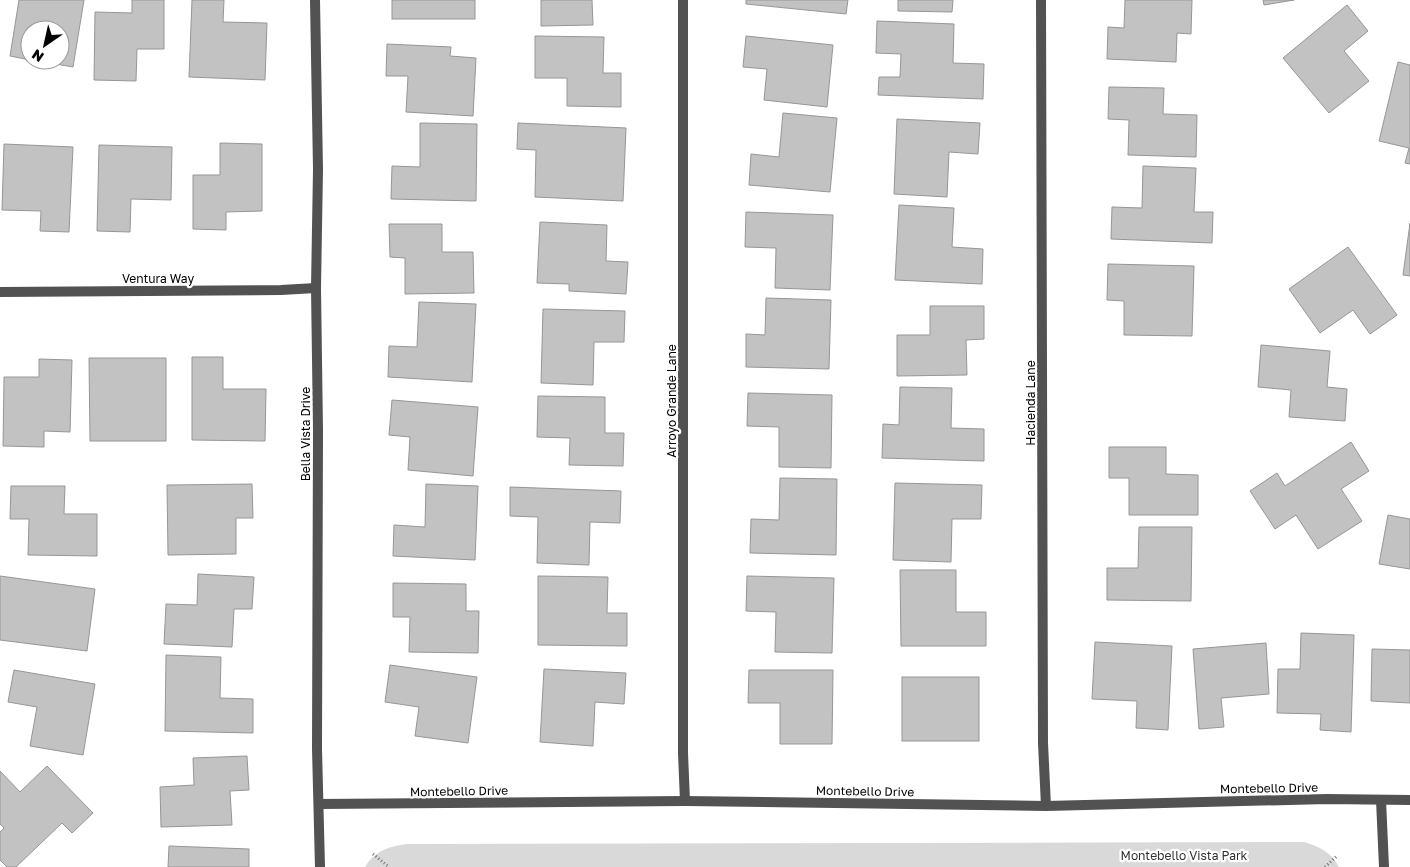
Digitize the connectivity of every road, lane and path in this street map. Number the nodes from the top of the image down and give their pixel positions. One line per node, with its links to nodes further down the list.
1 (315, 0): 4 (street, Bella Vista Drive)
2 (683, 0): 8 (street, Arroyo Grande Lane)
3 (1041, 0): 10 (street, Hacienda Lane)
4 (316, 288): 5 (street, Ventura Way); 9 (street, Bella Vista Drive)
5 (0, 292)
6 (1381, 800): 7 (street, Montebello Drive); 10 (street, Montebello Drive); 16 (street)
7 (1410, 800)
8 (685, 801): 9 (street, Montebello Drive); 10 (street, Montebello Drive)
9 (319, 804): 13 (street, Bella Vista Drive)
10 (1046, 806)
11 (373, 854): 14 (path)
12 (1337, 856): 15 (path)
13 (320, 867)
14 (389, 867)
15 (1325, 867)
16 (1384, 867)

